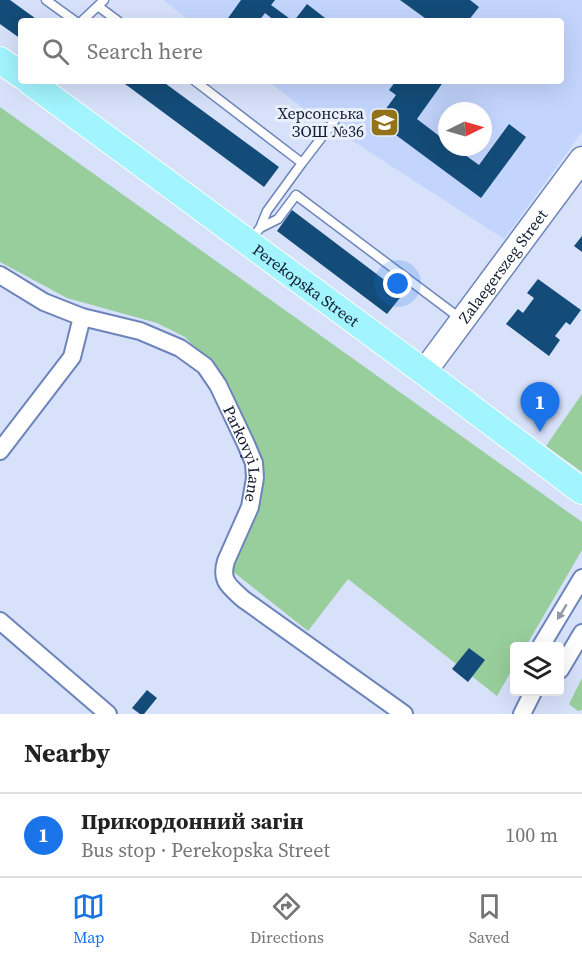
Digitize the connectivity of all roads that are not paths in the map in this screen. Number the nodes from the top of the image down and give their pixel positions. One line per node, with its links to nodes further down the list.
1 (46, 0): 3 (lane)
2 (101, 3): 4 (lane); 5 (lane)
3 (71, 18)
4 (85, 18)
5 (115, 18)
6 (0, 60): 7 (main road, Perekopska Street)
7 (18, 72)
8 (35, 84): 13 (main road, Perekopska Street)
9 (199, 84): 12 (lane)
10 (338, 116): 12 (lane)
11 (582, 159): 16 (main road, Zalaegerszeg Street)
12 (302, 163): 13 (lane)
13 (254, 236): 16 (lane); 17 (main road, Perekopska Street)
14 (0, 275): 15 (street, Parkovyi Lane)
15 (82, 317): 18 (street); 27 (street, Parkovyi Lane)
16 (462, 320): 17 (main road, Zalaegerszeg Street)
17 (424, 372): 19 (main road, Perekopska Street)
18 (0, 451)
19 (582, 491)
20 (582, 578): 23 (street, one-way to 23)
21 (0, 621): 26 (street)
22 (582, 633): 24 (street)
23 (543, 642)
24 (564, 663)
25 (531, 696): 28 (street)
26 (108, 714)
27 (404, 714)
28 (522, 714)

